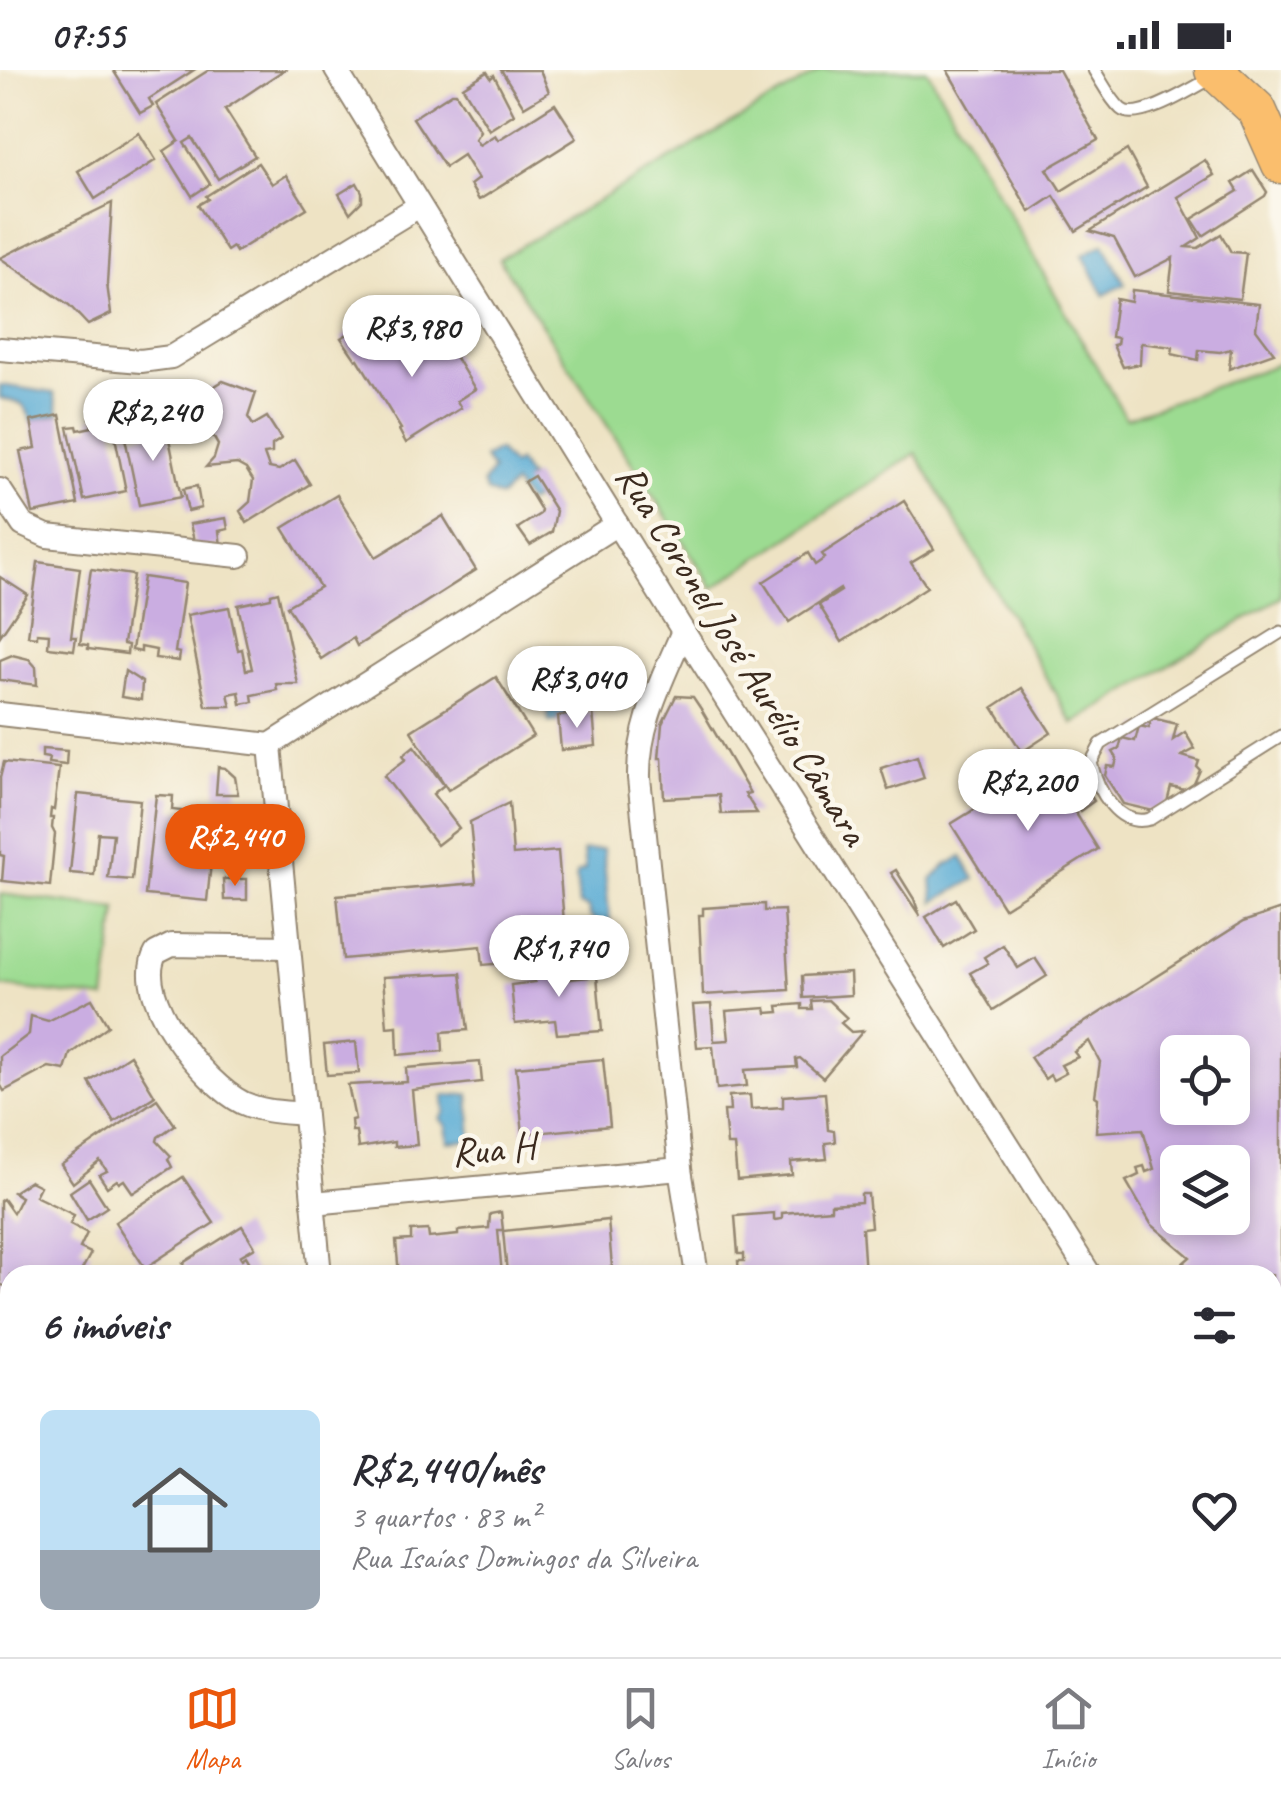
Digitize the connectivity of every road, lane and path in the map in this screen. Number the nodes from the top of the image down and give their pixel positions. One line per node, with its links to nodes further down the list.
1 (336, 70): 6 (street, Rua Coronel José Aurélio Câmara)
2 (1094, 70): 3 (lane)
3 (1216, 72): 4 (main road)
4 (1269, 102): 5 (main road)
5 (1281, 164)
6 (420, 206): 7 (street); 9 (street, Rua Coronel José Aurélio Câmara)
7 (0, 349)
8 (0, 490): 10 (street)
9 (618, 524): 11 (street, Rua Coronel José Aurélio Câmara); 15 (street)
10 (239, 556)
11 (683, 631): 18 (street); 22 (street, Rua Coronel José Aurélio Câmara)
12 (1281, 632): 14 (lane)
13 (0, 714): 15 (street)
14 (1281, 736)
15 (270, 745): 16 (street)
16 (289, 947): 17 (street); 17 (street)
17 (304, 1114): 19 (street)
18 (680, 1169): 19 (street, Rua H); 21 (street)
19 (314, 1202): 20 (street)
20 (319, 1265)
21 (695, 1265)
22 (1084, 1265)

